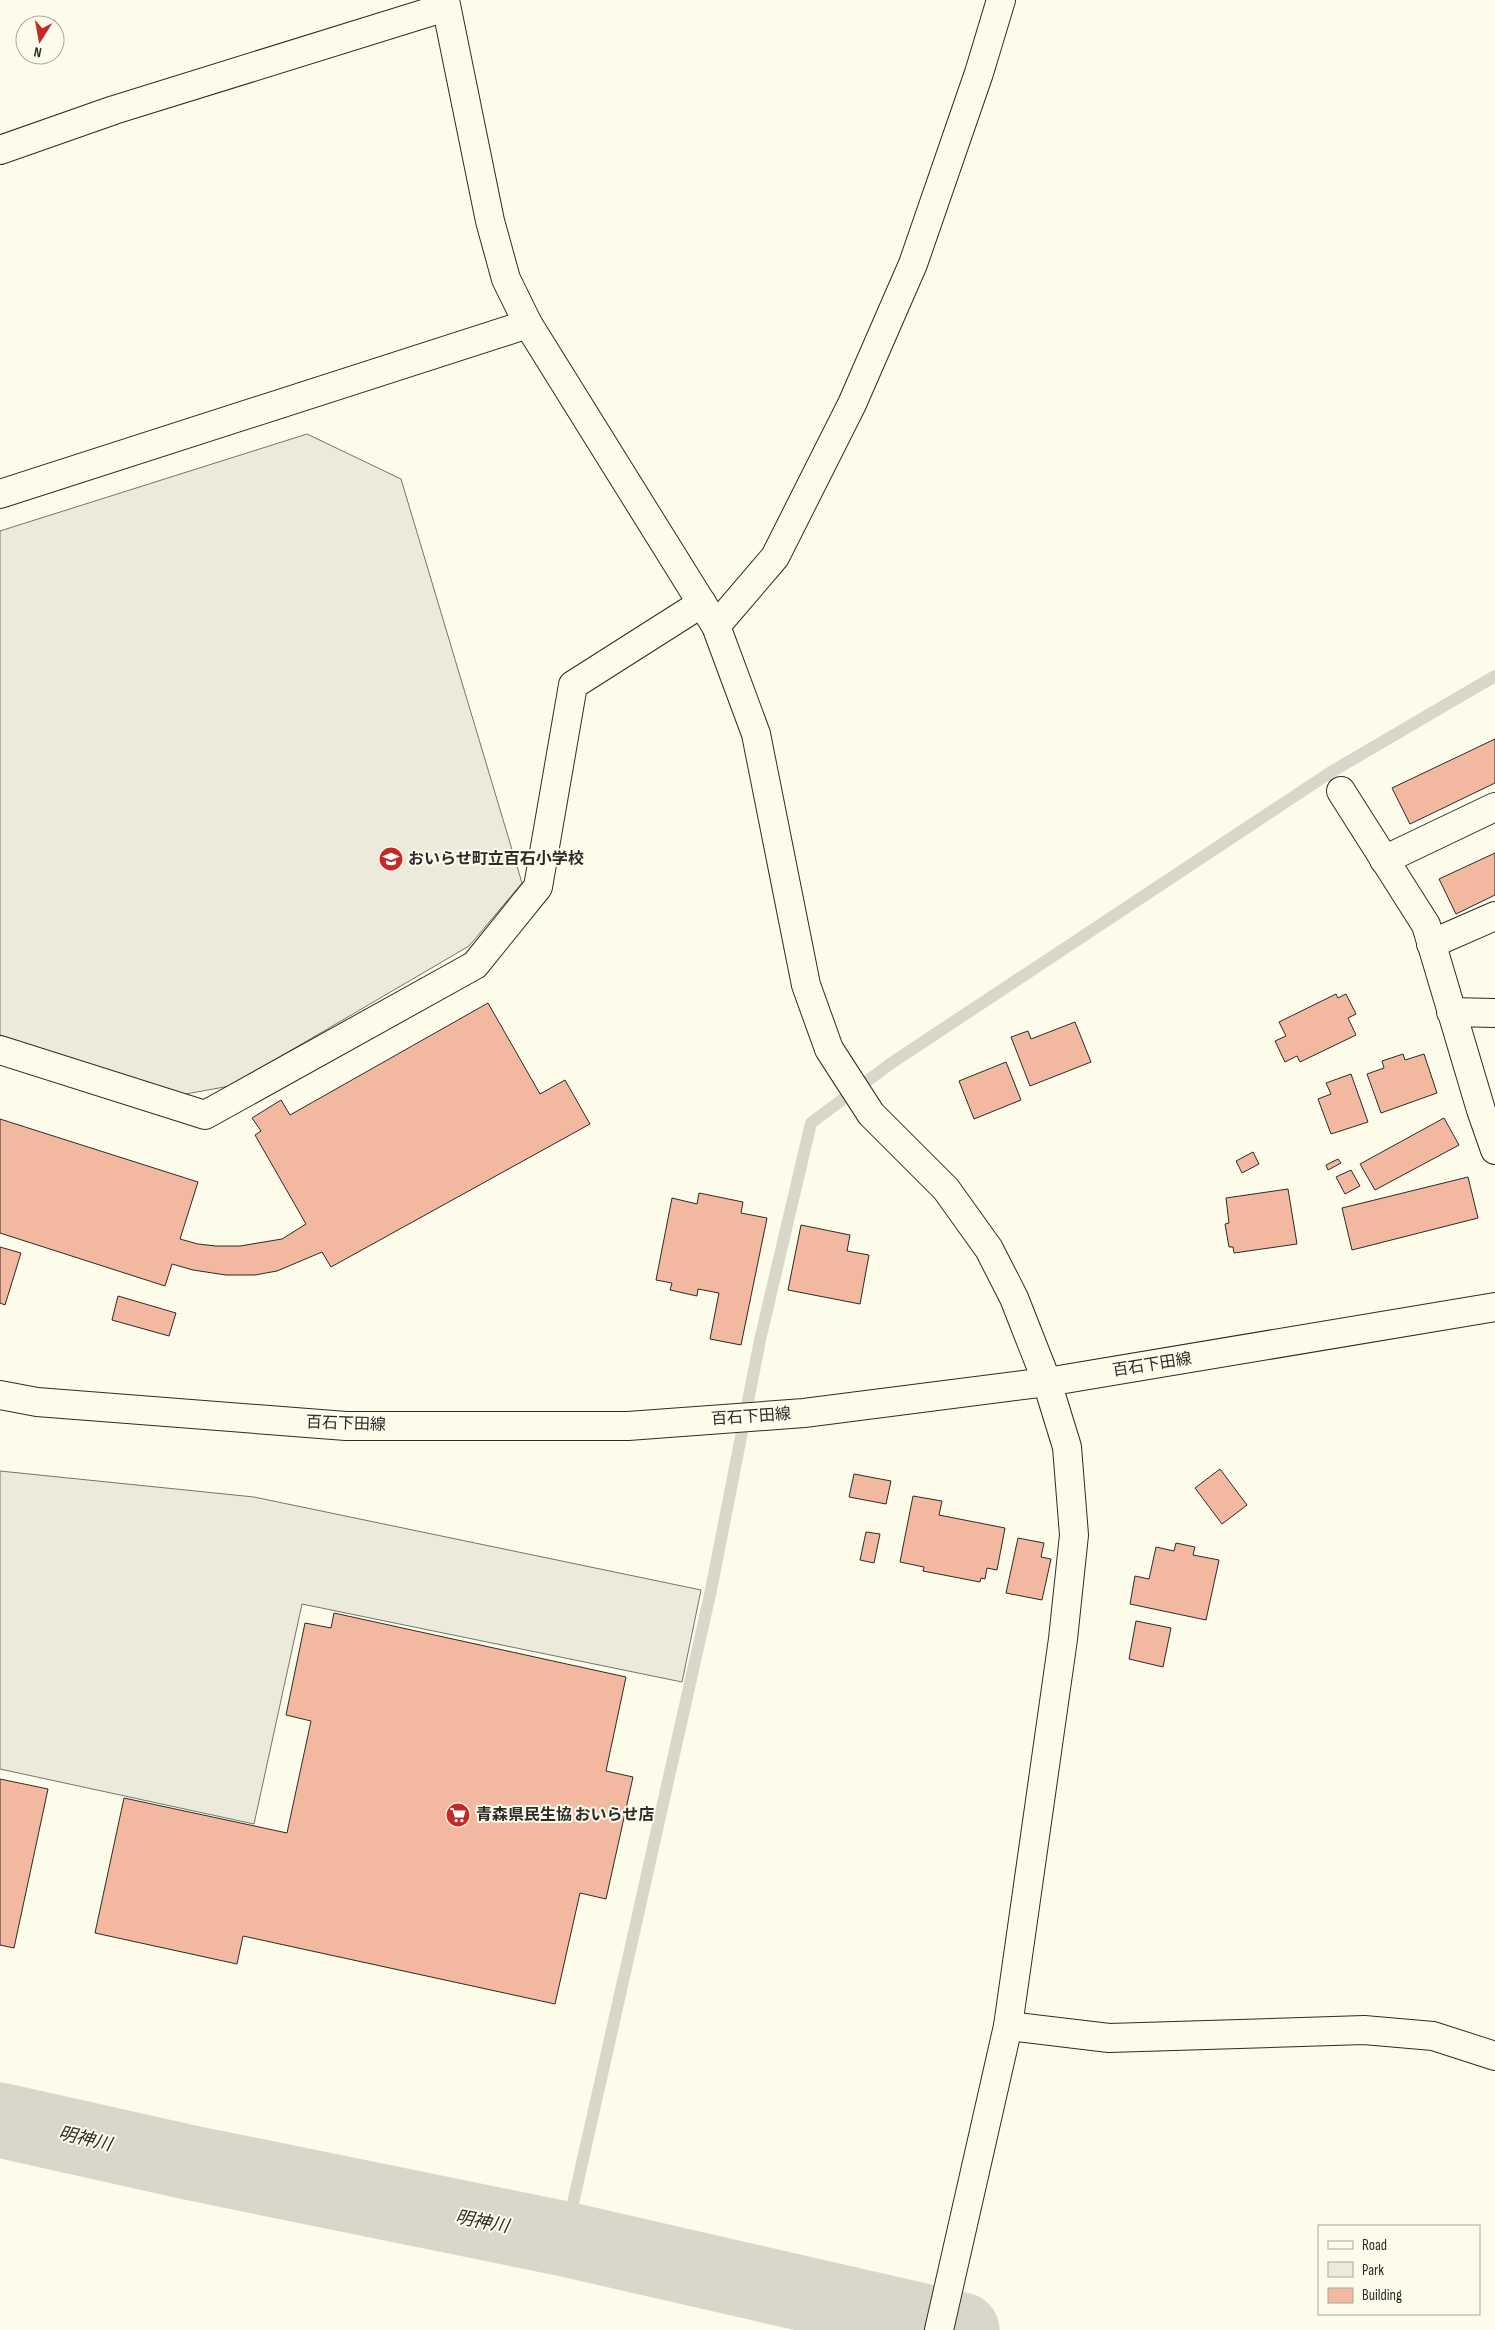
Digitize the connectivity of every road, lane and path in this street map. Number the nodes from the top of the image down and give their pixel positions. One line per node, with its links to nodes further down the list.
1 (1001, 0): 6 (street)
2 (446, 3): 3 (street); 4 (street)
3 (0, 150)
4 (528, 324): 5 (street); 6 (street)
5 (0, 494)
6 (709, 615): 14 (street); 18 (street)
7 (1341, 790): 9 (street)
8 (1495, 806): 9 (street)
9 (1384, 860): 11 (street)
10 (1495, 916): 11 (street)
11 (1431, 944): 12 (street)
12 (1452, 1012): 13 (street); 15 (street)
13 (1495, 1013)
14 (0, 1050)
15 (1488, 1111): 16 (street)
16 (1495, 1150)
17 (1495, 1307): 18 (street, 百石下田線)
18 (1047, 1382): 19 (street, 百石下田線); 20 (street)
19 (0, 1395)
20 (1008, 2026): 21 (street); 22 (street)
21 (1495, 2056)
22 (939, 2330)

